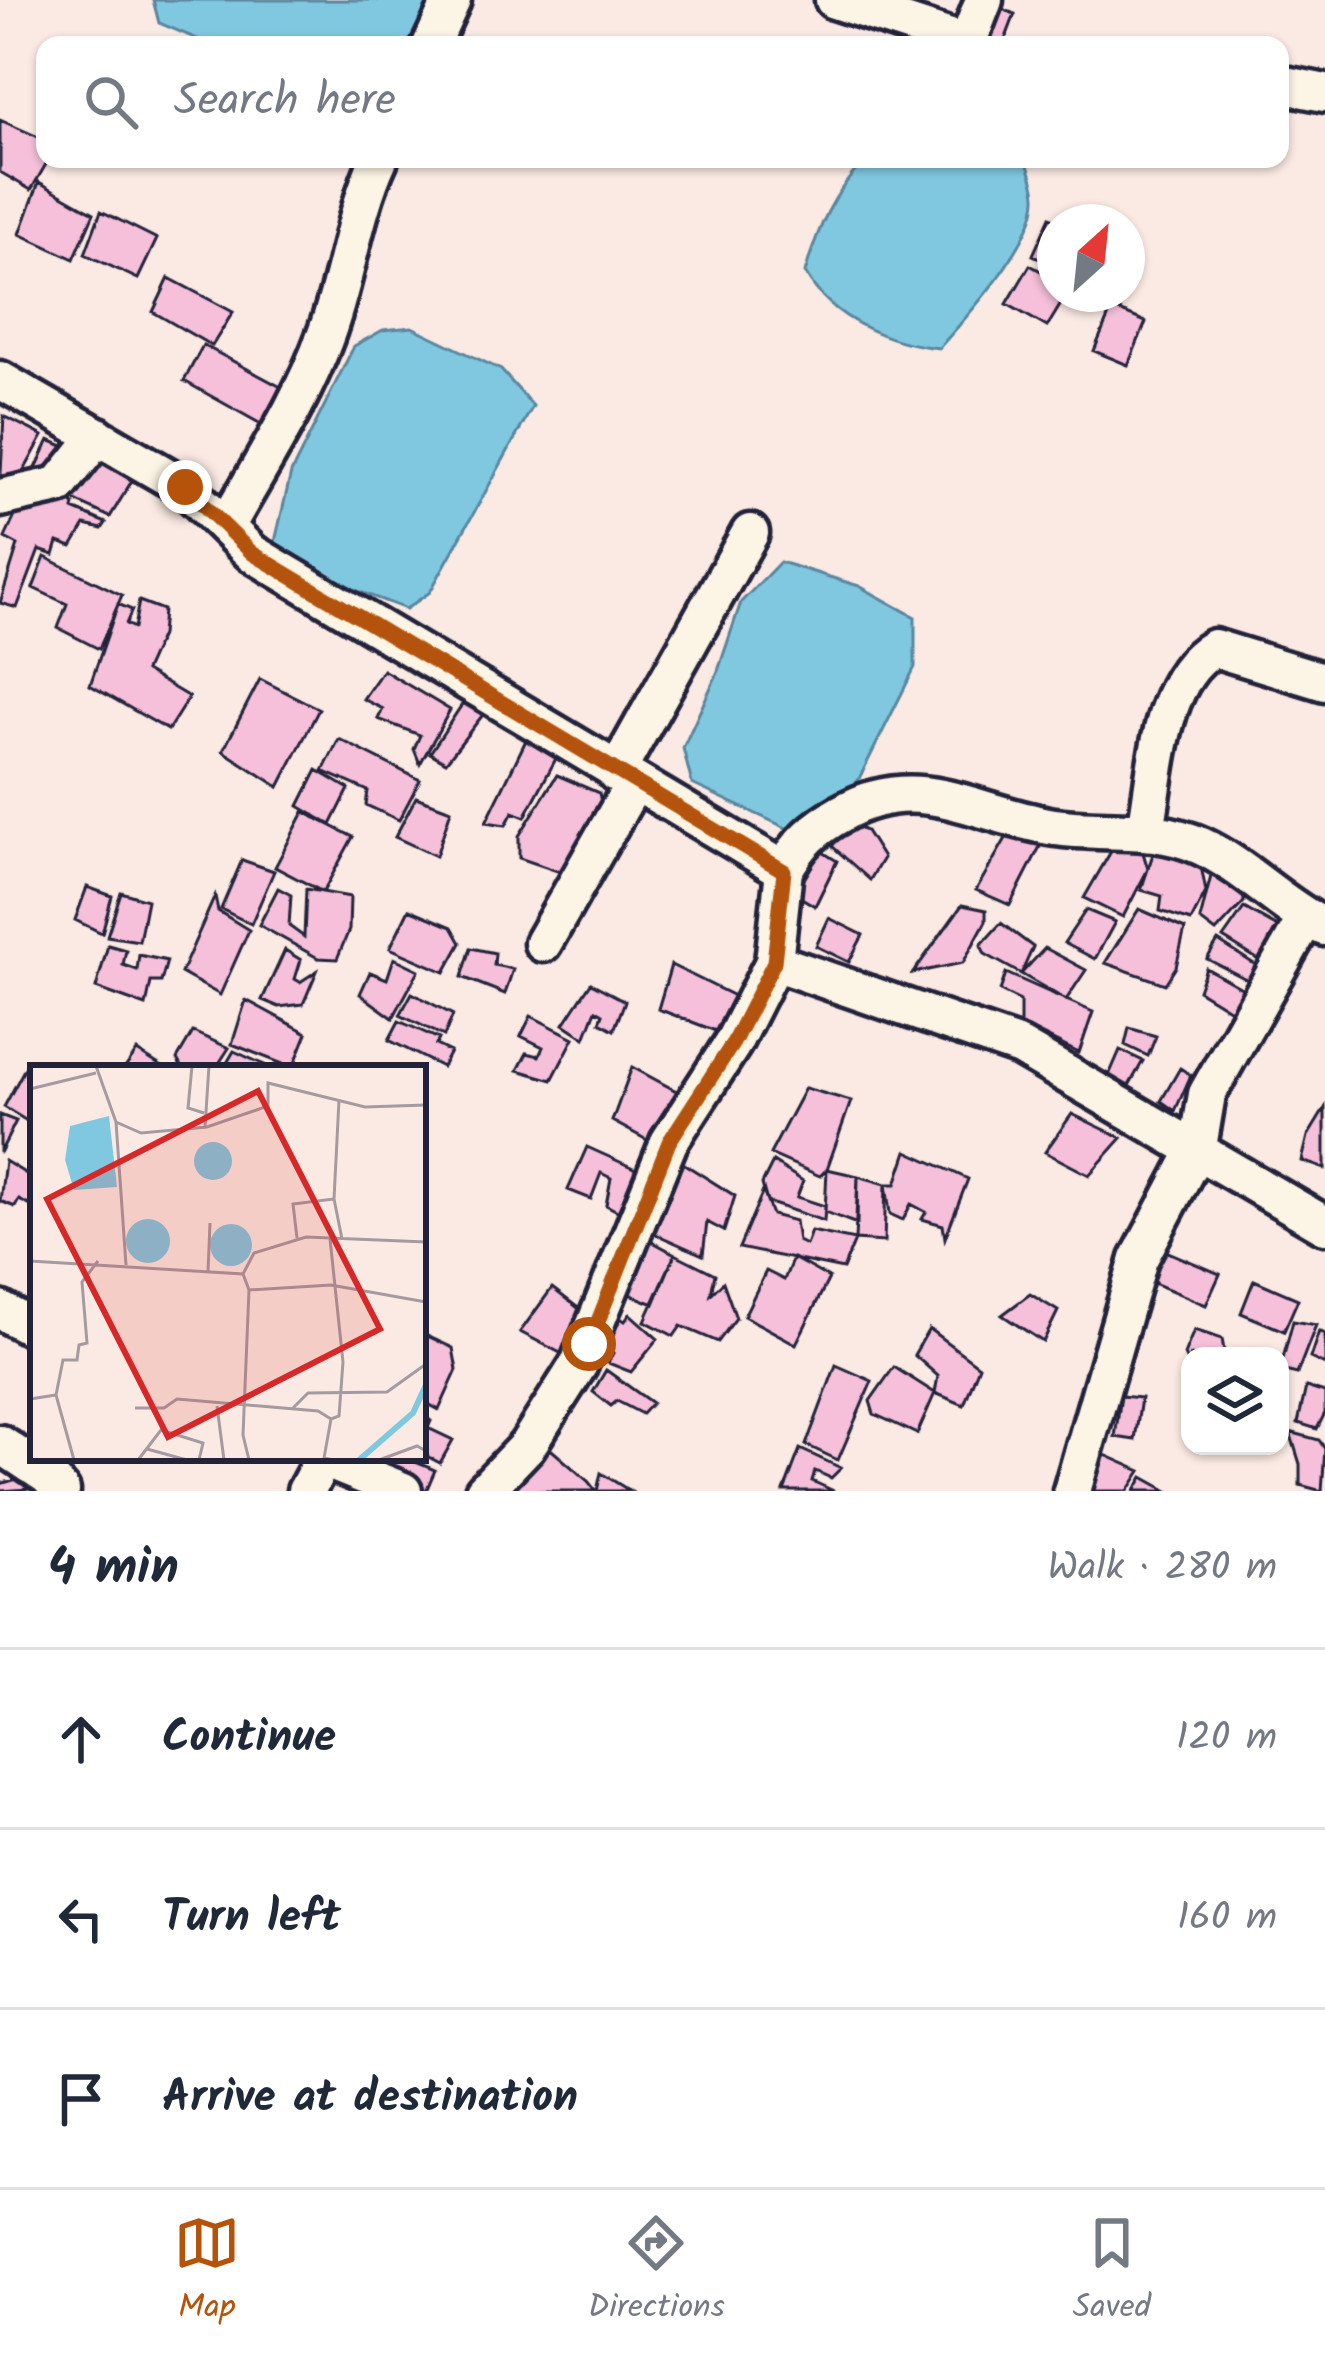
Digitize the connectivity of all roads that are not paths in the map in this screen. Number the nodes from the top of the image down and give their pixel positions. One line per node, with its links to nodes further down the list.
1 (452, 0): 4 (street)
2 (834, 0): 5 (street)
3 (984, 0): 6 (street)
4 (435, 36)
5 (944, 36)
6 (972, 36)
7 (1289, 86): 8 (street)
8 (1325, 93)
9 (375, 168): 13 (street)
10 (0, 380): 11 (street)
11 (98, 436): 12 (street); 13 (street)
12 (0, 499)
13 (226, 527): 16 (street)
14 (751, 533): 16 (street)
15 (1325, 682): 17 (street)
16 (625, 778): 18 (street); 20 (street)
17 (1146, 830): 18 (street); 19 (street)
18 (784, 871): 21 (street)
19 (1316, 923): 22 (street)
20 (543, 943)
21 (774, 962): 22 (street); 32 (street)
22 (1198, 1147): 23 (street); 33 (street)
23 (1325, 1226)
24 (0, 1310): 25 (street)
25 (30, 1326)
26 (0, 1444): 29 (street)
27 (321, 1461): 30 (street)
28 (329, 1461): 31 (street)
29 (62, 1491)
30 (306, 1491)
31 (403, 1491)
32 (484, 1491)
33 (1072, 1491)

